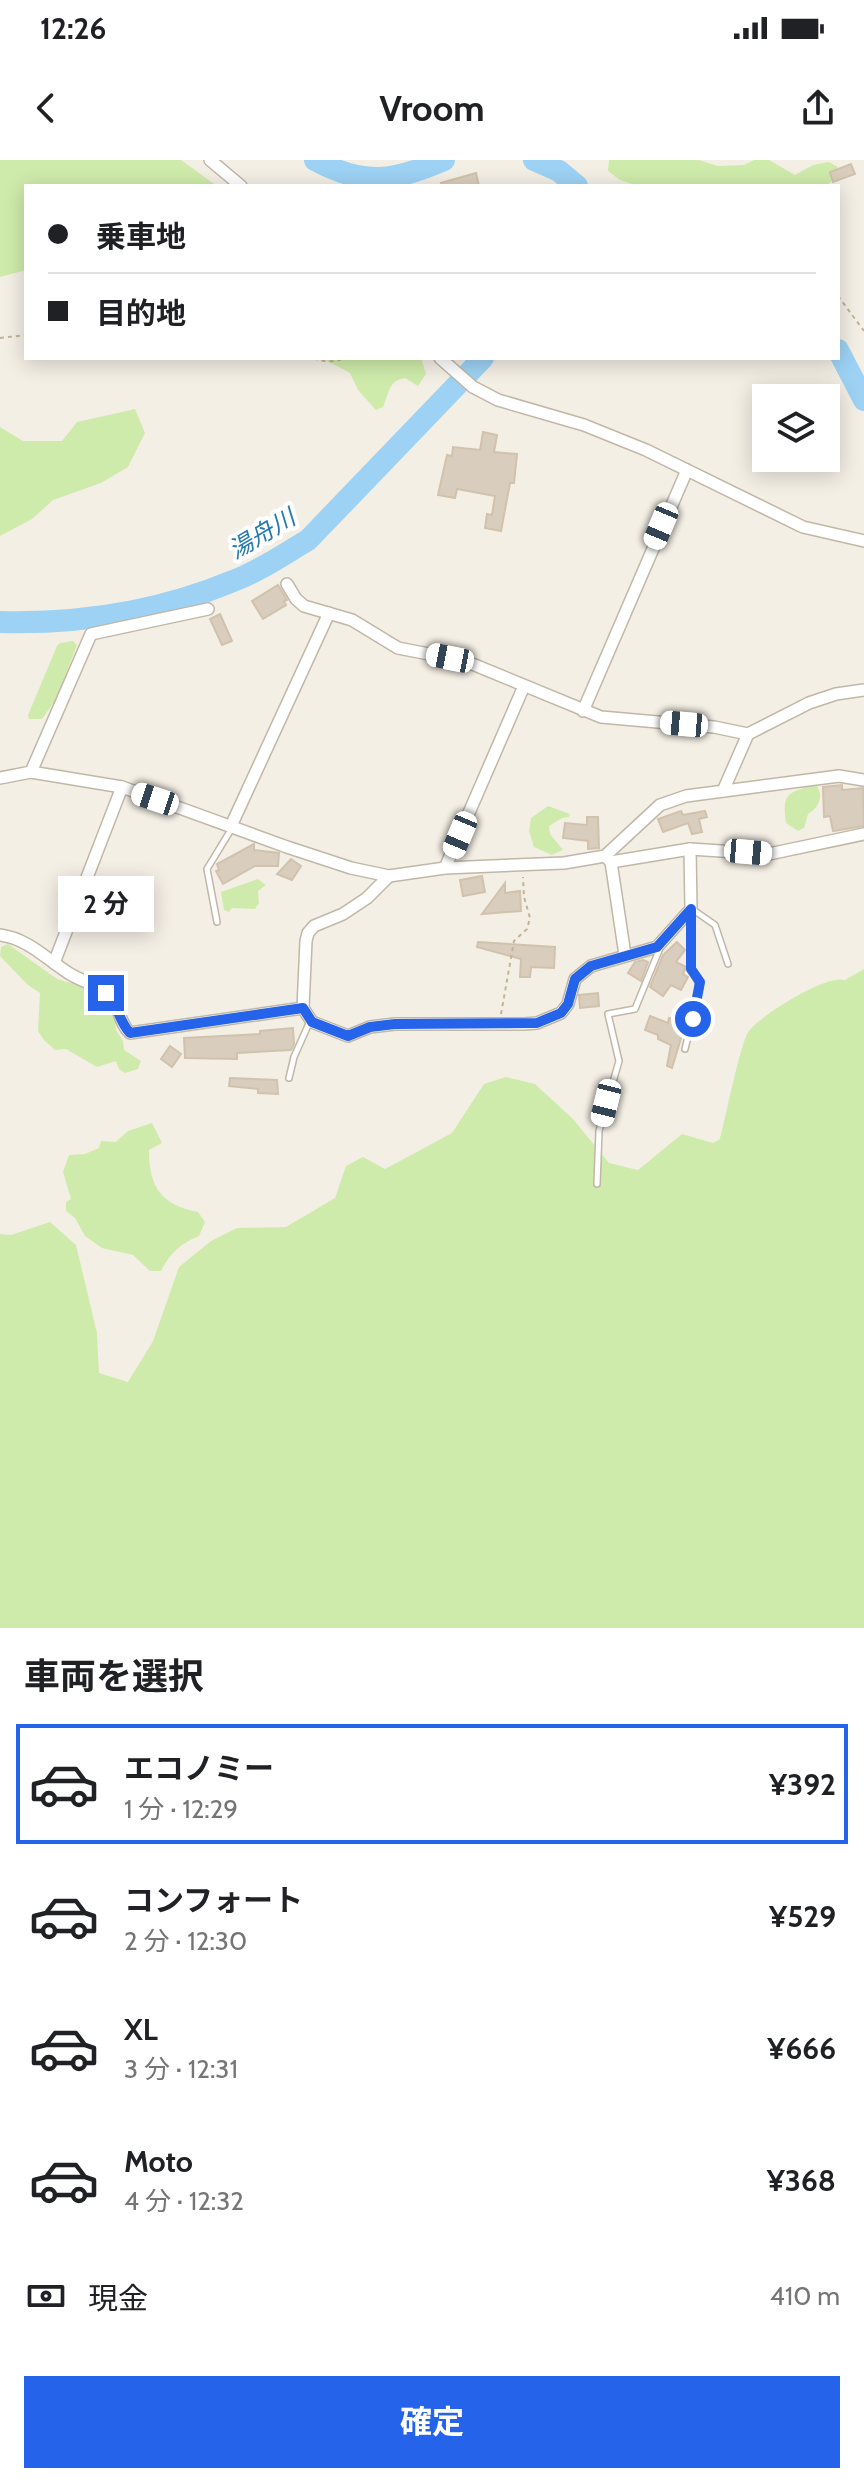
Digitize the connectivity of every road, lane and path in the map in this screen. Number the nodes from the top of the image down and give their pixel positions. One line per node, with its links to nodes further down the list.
1 (211, 160): 2 (street)
2 (239, 184)
3 (840, 299): 4 (path)
4 (864, 331)
5 (24, 335): 6 (path)
6 (0, 338)
7 (318, 360): 8 (path)
8 (341, 360)
9 (444, 362): 10 (street)
10 (687, 470): 11 (street); 17 (street)
11 (864, 541)
12 (287, 584): 14 (street)
13 (208, 609): 19 (street)
14 (329, 613): 15 (street); 24 (street)
15 (524, 686): 17 (street); 29 (street)
16 (864, 690): 18 (street)
17 (583, 711): 18 (street)
18 (748, 734): 23 (street)
19 (31, 772): 20 (street); 22 (street)
20 (0, 778)
21 (864, 780): 23 (street)
22 (122, 787): 24 (street); 36 (street)
23 (723, 791): 27 (street)
24 (232, 826): 30 (street); 32 (lane)
25 (864, 834): 26 (street)
26 (690, 849): 27 (street); 31 (street)
27 (608, 859): 28 (street); 35 (street)
28 (523, 863): 29 (street); 40 (path)
29 (445, 868): 30 (street)
30 (389, 876): 38 (street)
31 (691, 909): 34 (street); 37 (lane); 41 (lane)
32 (217, 922)
33 (0, 935): 36 (street)
34 (662, 943): 35 (street); 43 (lane)
35 (625, 955): 40 (street)
36 (54, 963): 38 (street)
37 (728, 964)
38 (303, 1008): 39 (street)
39 (308, 1024): 40 (street); 42 (lane)
40 (499, 1024)
41 (685, 1049)
42 (289, 1078)
43 (597, 1184)

